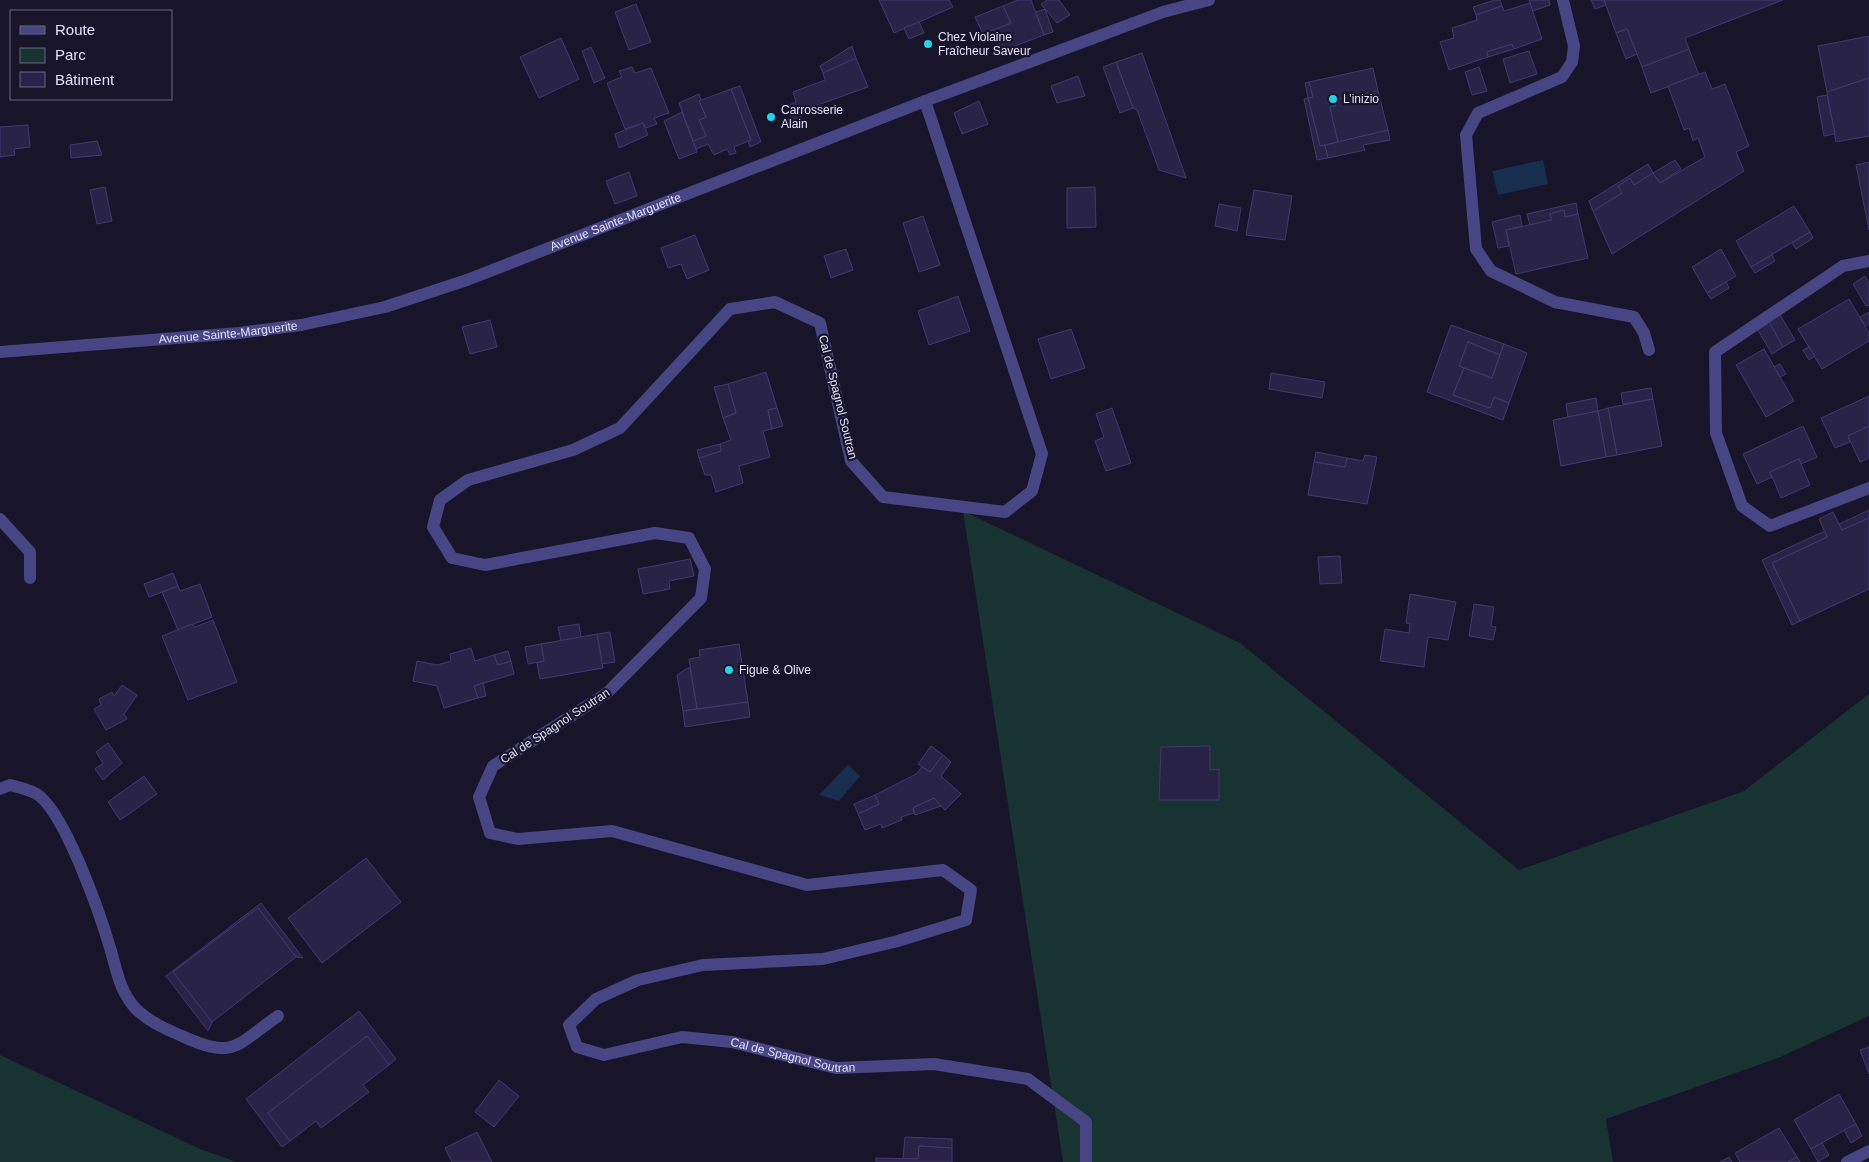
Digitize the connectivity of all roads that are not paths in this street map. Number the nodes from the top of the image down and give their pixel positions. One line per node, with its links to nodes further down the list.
1 (1209, 0): 3 (street, Avenue Sainte-Marguerite)
2 (1563, 0): 5 (street)
3 (925, 101): 6 (street, Avenue Sainte-Marguerite); 13 (street, Cal de Spagnol Soutran)
4 (1869, 261): 7 (street)
5 (1649, 350)
6 (0, 352)
7 (1869, 488)
8 (0, 519): 9 (street)
9 (30, 578)
10 (0, 789): 11 (street)
11 (278, 1016)
12 (1869, 1151): 14 (street)
13 (1086, 1162)
14 (1847, 1162)

